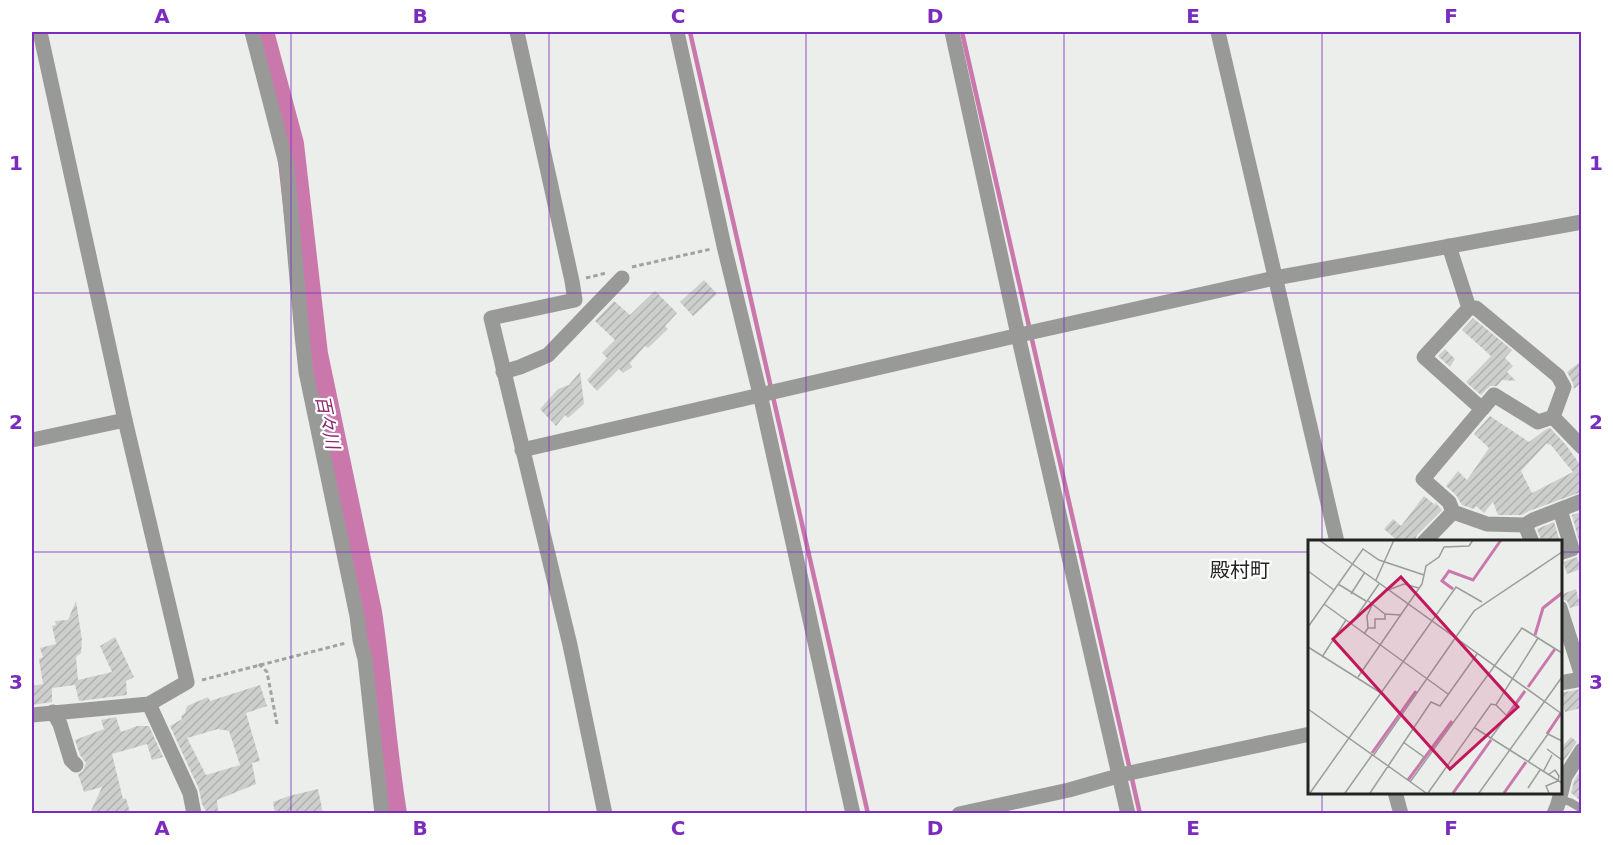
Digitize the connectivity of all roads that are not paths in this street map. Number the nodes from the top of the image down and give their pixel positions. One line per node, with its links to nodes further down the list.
1 (40, 32): 19 (street)
2 (252, 32): 46 (street)
3 (517, 32): 11 (street)
4 (678, 32): 16 (street)
5 (952, 32): 14 (street)
6 (1218, 32): 10 (street)
7 (1581, 222): 8 (street)
8 (1449, 246): 10 (street); 12 (street)
9 (627, 273): 13 (street)
10 (1275, 278): 14 (street); 27 (street)
11 (575, 300): 13 (street); 15 (street)
12 (1469, 308): 17 (street); 18 (street)
13 (585, 317): 15 (street)
14 (1027, 333): 16 (street); 40 (street)
15 (503, 372): 22 (street)
16 (768, 393): 22 (street); 48 (street)
17 (1482, 410): 18 (street); 25 (street)
18 (1553, 417): 21 (street)
19 (125, 420): 20 (street); 34 (street)
20 (32, 440)
21 (1581, 447)
22 (522, 450): 47 (street)
23 (1581, 501): 24 (street)
24 (1560, 510): 26 (street); 30 (street)
25 (1453, 512): 26 (street); 28 (street)
26 (1525, 525): 29 (street)
27 (1337, 540)
28 (1426, 540)
29 (1531, 540)
30 (1562, 552)
31 (1562, 615): 32 (street)
32 (1581, 677): 33 (street)
33 (1562, 682)
34 (149, 704): 35 (street); 45 (street)
35 (52, 712): 36 (street); 39 (street)
36 (32, 715)
37 (1308, 734): 40 (street)
38 (1581, 750): 41 (street)
39 (76, 765)
40 (1127, 774): 49 (street); 50 (street)
41 (1562, 787)
42 (1396, 794): 51 (street)
43 (1556, 806): 44 (lane)
44 (1581, 809)
45 (194, 813)
46 (382, 813)
47 (605, 813)
48 (853, 813)
49 (958, 813)
50 (1128, 813)
51 (1401, 813)

